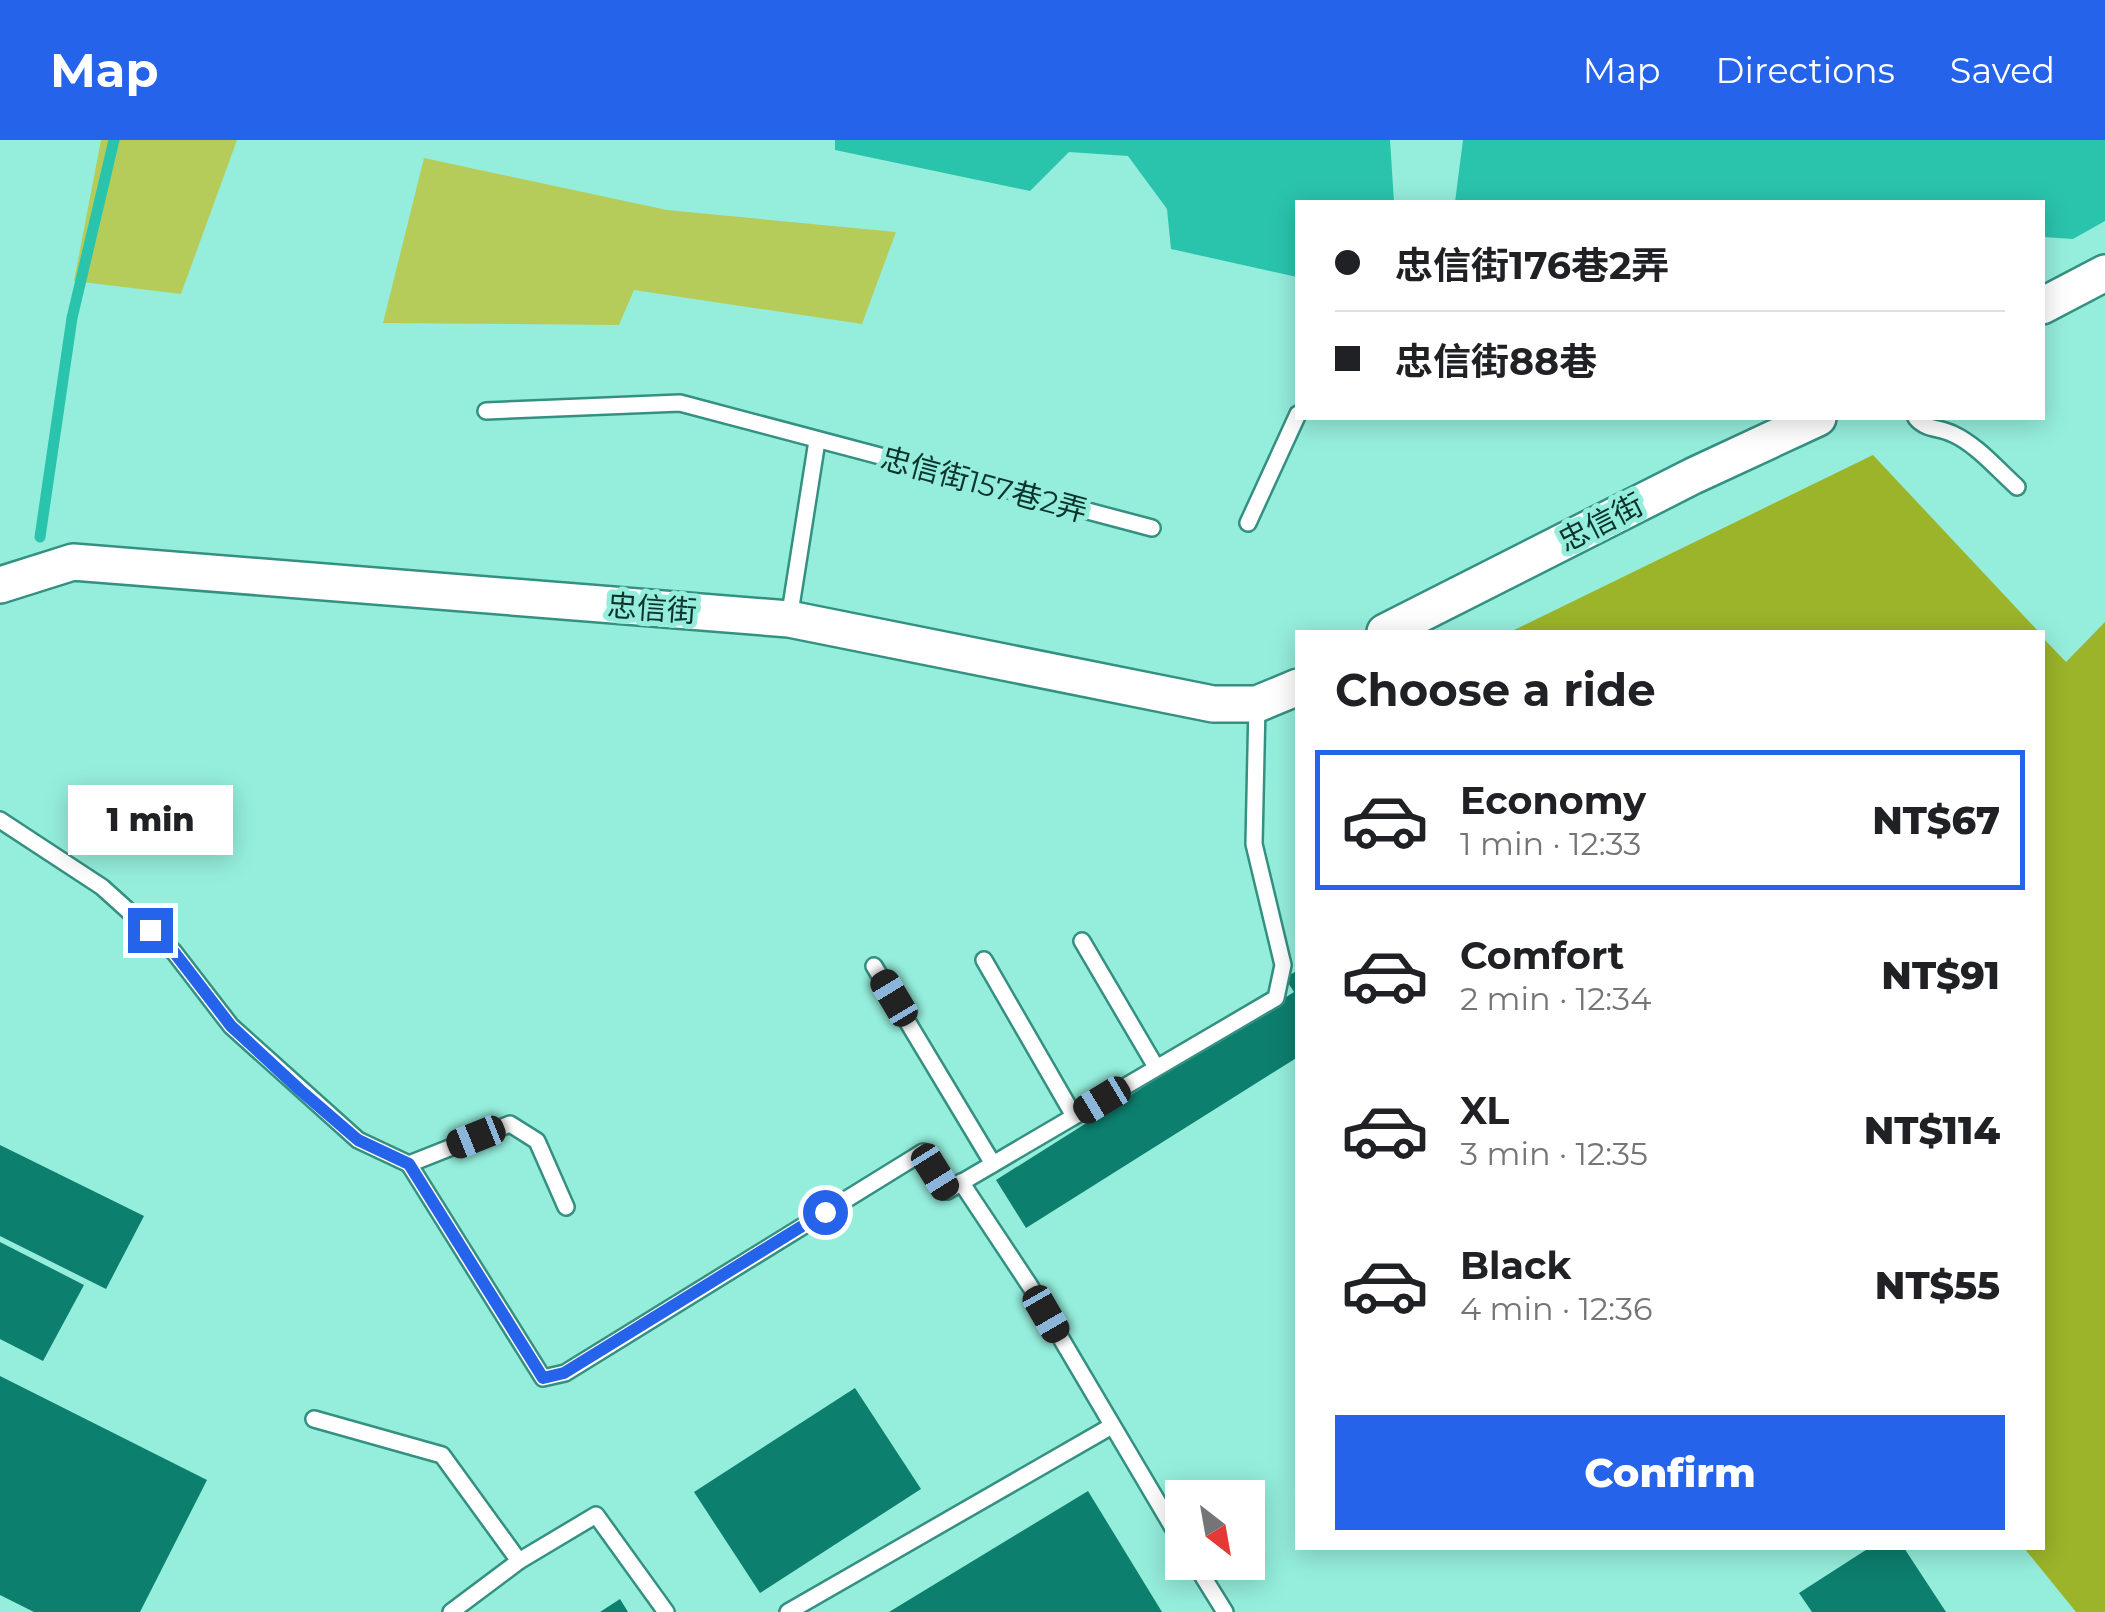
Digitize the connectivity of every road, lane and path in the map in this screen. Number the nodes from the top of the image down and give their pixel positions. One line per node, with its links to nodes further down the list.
1 (2105, 273): 2 (street)
2 (2045, 304)
3 (486, 411): 7 (lane, 忠信街157巷2弄)
4 (1295, 420): 9 (lane)
5 (1814, 420): 13 (street, 忠信街)
6 (1918, 420): 8 (lane)
7 (817, 441): 10 (lane, 忠信街157巷2弄); 12 (lane)
8 (2017, 487)
9 (1248, 524)
10 (1152, 528)
11 (0, 585): 12 (street, 忠信街)
12 (789, 618): 15 (street, 忠信街)
13 (1390, 630)
14 (1295, 688): 15 (street, 忠信街)
15 (1257, 704): 20 (lane)
16 (0, 820): 22 (lane)
17 (1082, 941): 20 (lane)
18 (984, 960): 21 (lane)
19 (874, 966): 23 (lane)
20 (1156, 1067): 21 (lane)
21 (1074, 1116): 23 (lane)
22 (409, 1164): 24 (lane); 25 (lane)
23 (993, 1164): 24 (lane)
24 (961, 1182): 27 (lane)
25 (566, 1208)
26 (314, 1419): 29 (lane)
27 (1110, 1427): 28 (lane); 33 (lane)
28 (1165, 1516)
29 (519, 1561): 31 (lane); 32 (lane)
30 (1206, 1580): 34 (lane)
31 (451, 1612)
32 (666, 1612)
33 (788, 1612)
34 (1226, 1612)

